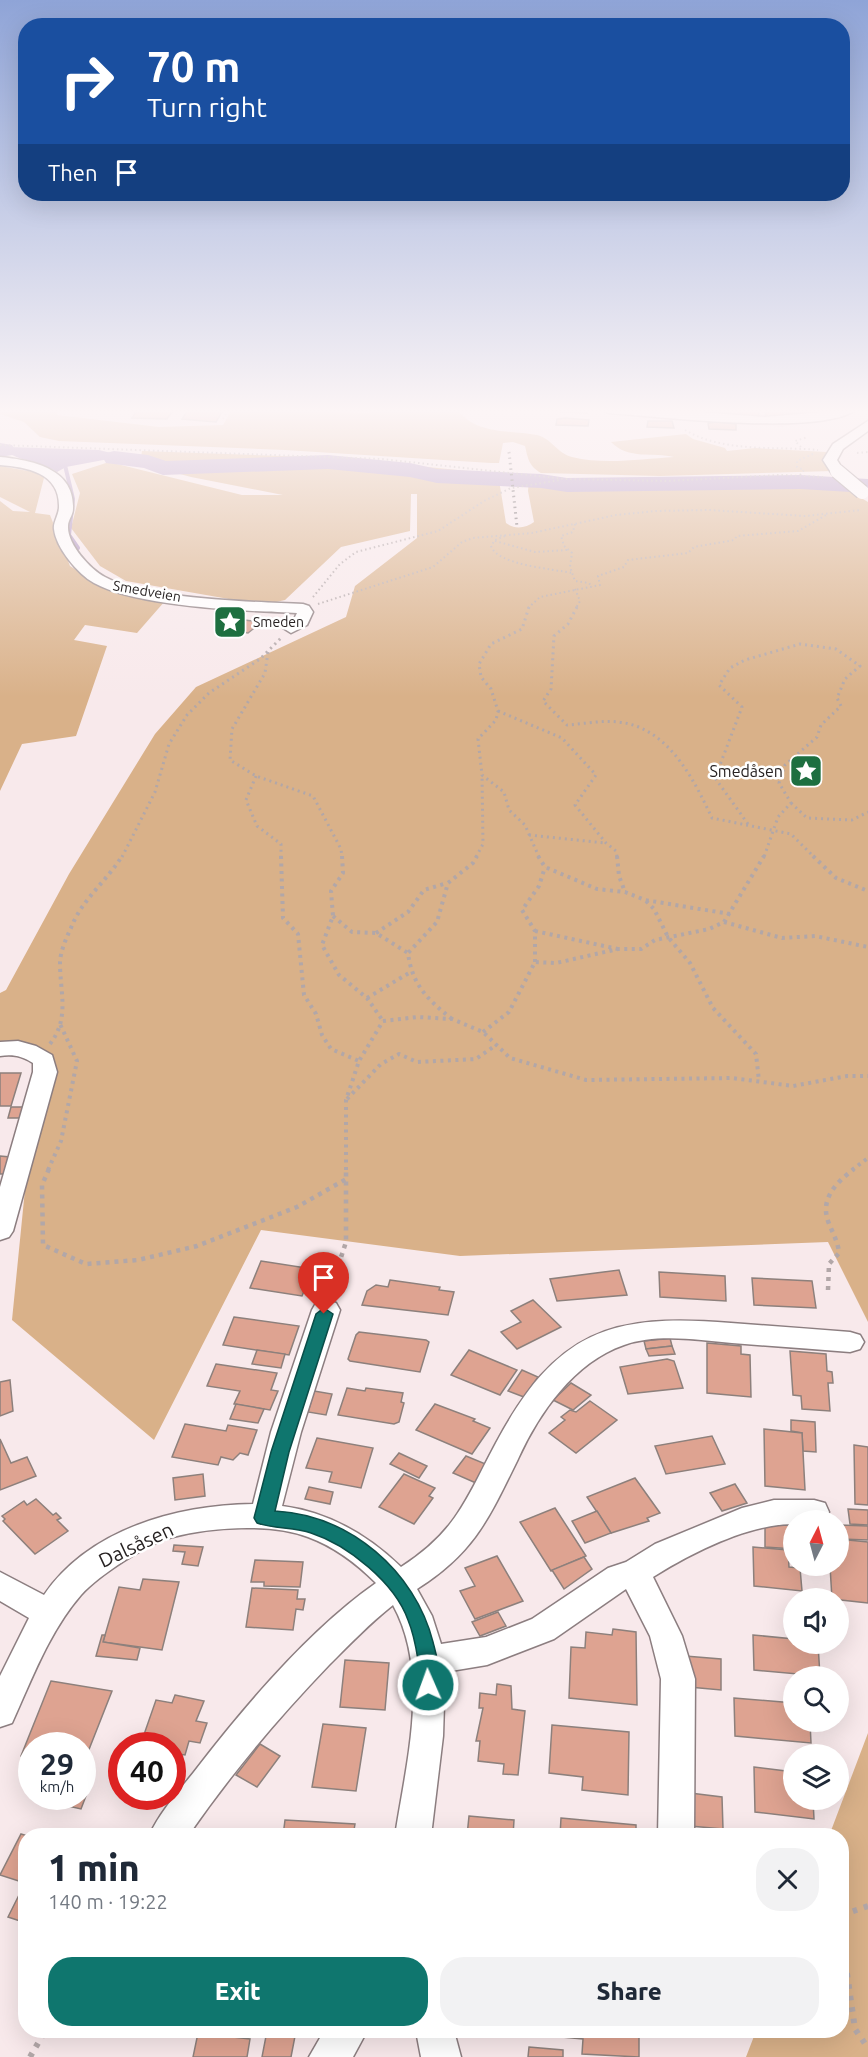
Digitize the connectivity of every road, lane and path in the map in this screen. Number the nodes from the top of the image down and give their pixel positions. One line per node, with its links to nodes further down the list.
1 (65, 505): 12 (street, Smedveien)
2 (479, 505): 12 (path)
3 (868, 509): 4 (path)
4 (828, 514): 5 (path); 10 (path)
5 (575, 524): 6 (path); 8 (path)
6 (509, 534): 7 (path); 12 (path)
7 (495, 540): 8 (path); 9 (path)
8 (568, 550): 9 (path)
9 (572, 573): 10 (path)
10 (592, 588): 11 (path)
11 (575, 589): 15 (path); 20 (path)
12 (304, 607): 13 (street)
13 (291, 628): 14 (path)
14 (268, 652): 17 (path); 43 (path)
15 (498, 711): 16 (path); 23 (path)
16 (482, 775): 22 (path); 25 (path)
17 (256, 776): 30 (path); 48 (path)
18 (791, 804): 19 (path); 20 (path); 21 (path)
19 (868, 812)
20 (748, 824): 21 (path)
21 (773, 828): 26 (path); 29 (path)
22 (529, 835): 23 (path); 24 (path)
23 (606, 843): 27 (path)
24 (545, 867): 27 (path); 32 (path)
25 (448, 883): 33 (path); 37 (path)
26 (868, 891)
27 (625, 892): 28 (path)
28 (645, 900): 29 (path); 34 (path)
29 (730, 914): 31 (path)
30 (333, 915): 33 (path); 40 (path)
31 (724, 922): 34 (path); 35 (path)
32 (535, 931): 36 (path); 38 (path)
33 (376, 933): 37 (path)
34 (668, 937): 36 (path); 50 (path)
35 (868, 947)
36 (618, 950): 38 (path)
37 (408, 953): 39 (path)
38 (535, 962): 44 (path)
39 (409, 973): 40 (path); 41 (path)
40 (367, 998): 42 (path)
41 (453, 1019): 42 (path); 44 (path)
42 (383, 1021): 48 (path)
43 (60, 1024): 47 (path); 53 (path)
44 (483, 1032): 45 (path)
45 (496, 1045): 50 (path); 51 (path)
46 (0, 1048): 47 (street)
47 (44, 1060): 54 (street)
48 (359, 1061): 51 (path)
49 (868, 1076): 50 (path)
50 (759, 1082)
51 (346, 1100): 53 (path)
52 (868, 1158): 55 (path)
53 (348, 1178): 56 (path)
54 (0, 1231)
55 (828, 1290)
56 (326, 1310): 59 (street)
57 (850, 1342): 61 (street)
58 (783, 1512): 60 (street)
59 (264, 1518): 61 (street, Dalsåsen); 63 (street, Dalsåsen)
60 (634, 1573): 64 (street); 68 (street)
61 (396, 1584): 64 (street, Dalsåsen); 66 (street)
62 (0, 1585): 63 (street)
63 (47, 1613): 65 (street, Dalsåsen)
64 (428, 1661): 67 (street, Dalsåsen)
65 (0, 1712)
66 (173, 1828)
67 (414, 1828)
68 (676, 1828)
69 (868, 1906): 70 (path)
70 (849, 1910)
71 (849, 1987): 75 (path)
72 (41, 2038): 76 (path)
73 (343, 2038): 77 (street)
74 (437, 2038): 78 (street)
75 (868, 2048)
76 (30, 2057)
77 (329, 2057)
78 (441, 2057)

